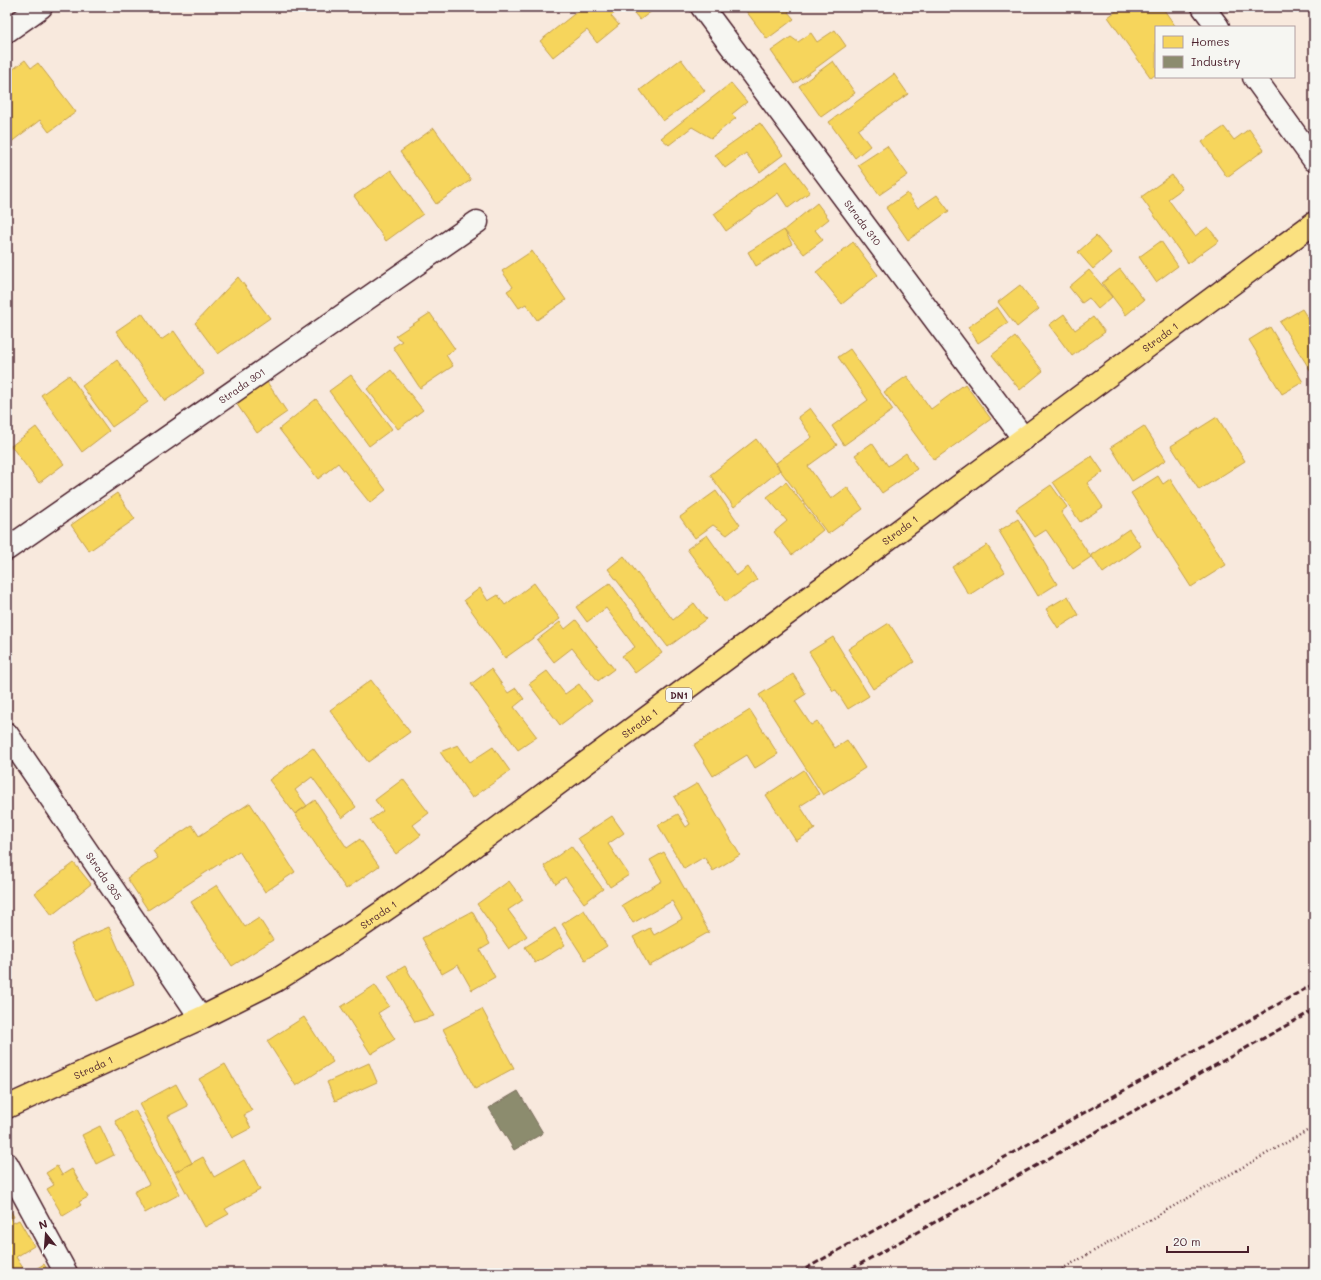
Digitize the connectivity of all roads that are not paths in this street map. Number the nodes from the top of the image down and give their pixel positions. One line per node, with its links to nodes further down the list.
1 (41, 7): 5 (street)
2 (702, 7): 10 (street, Strada 310)
3 (1203, 7): 4 (street)
4 (1217, 26)
5 (7, 31)
6 (1255, 78): 7 (street)
7 (1314, 160)
8 (476, 222): 11 (street, Strada 301)
9 (1314, 223): 10 (main road, Strada 1 / DN1)
10 (1024, 439): 13 (main road, Strada 1 / DN1)
11 (7, 549)
12 (7, 734): 13 (street, Strada 305)
13 (201, 1018): 14 (main road, Strada 1 / DN1)
14 (7, 1107)
15 (7, 1164): 16 (street)
16 (66, 1273)

